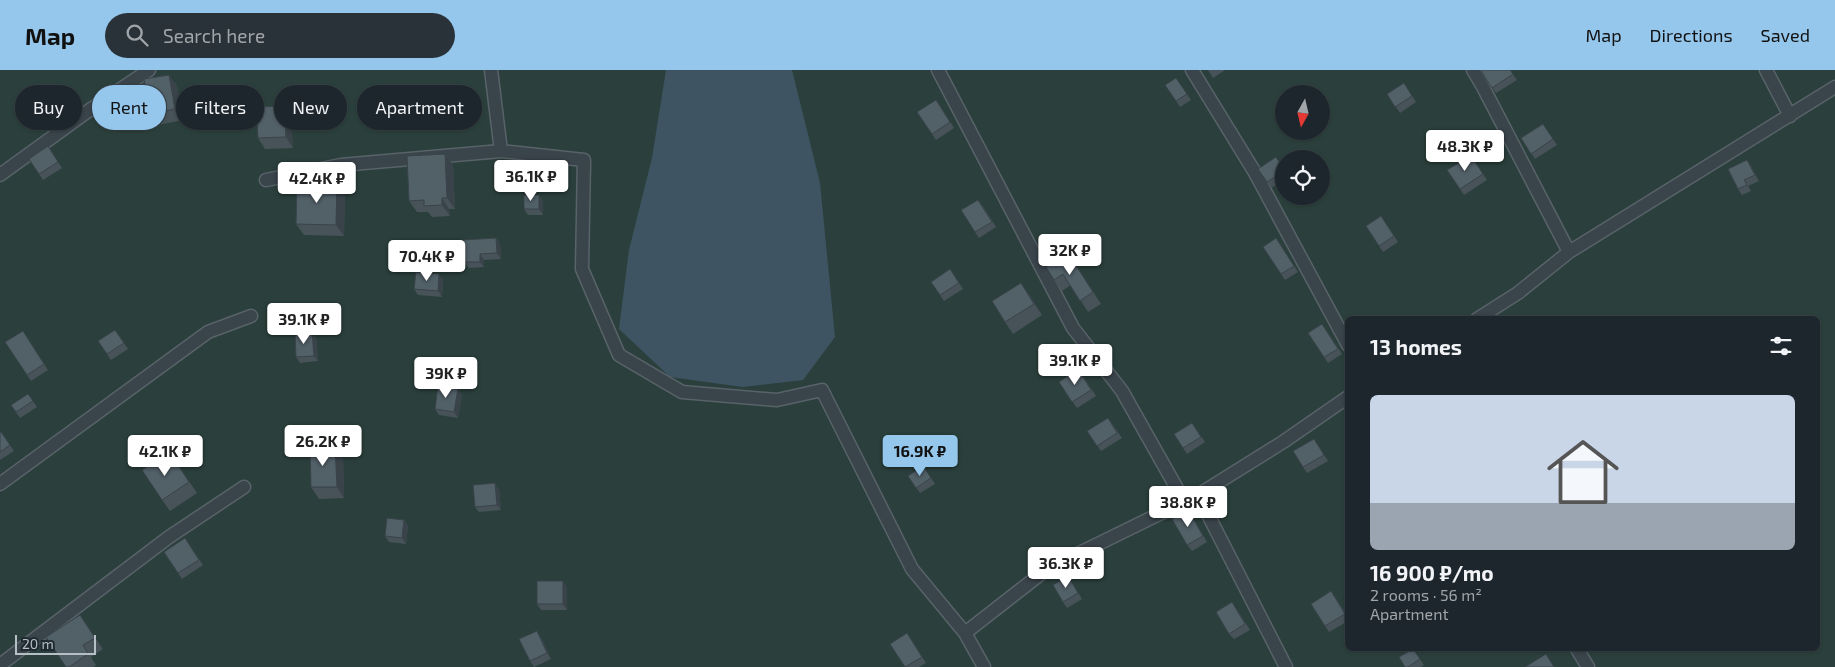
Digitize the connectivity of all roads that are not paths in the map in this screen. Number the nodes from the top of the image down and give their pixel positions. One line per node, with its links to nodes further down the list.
1 (149, 70): 10 (lane)
2 (491, 70): 9 (lane)
3 (938, 70): 20 (lane)
4 (1192, 70): 15 (lane)
5 (1473, 70): 12 (lane)
6 (1766, 70): 8 (lane)
7 (1835, 87): 8 (lane)
8 (1790, 116): 12 (lane)
9 (501, 151): 11 (lane); 21 (lane)
10 (0, 175)
11 (266, 180)
12 (1569, 252): 14 (lane)
13 (251, 316): 17 (lane)
14 (1482, 316)
15 (1345, 339)
16 (1345, 399): 19 (lane)
17 (0, 484)
18 (244, 487): 23 (lane)
19 (1198, 495): 20 (lane); 25 (lane)
20 (1184, 501): 21 (lane)
21 (965, 632): 24 (lane)
22 (1578, 651): 26 (lane)
23 (0, 664)
24 (984, 667)
25 (1286, 667)
26 (1588, 667)

